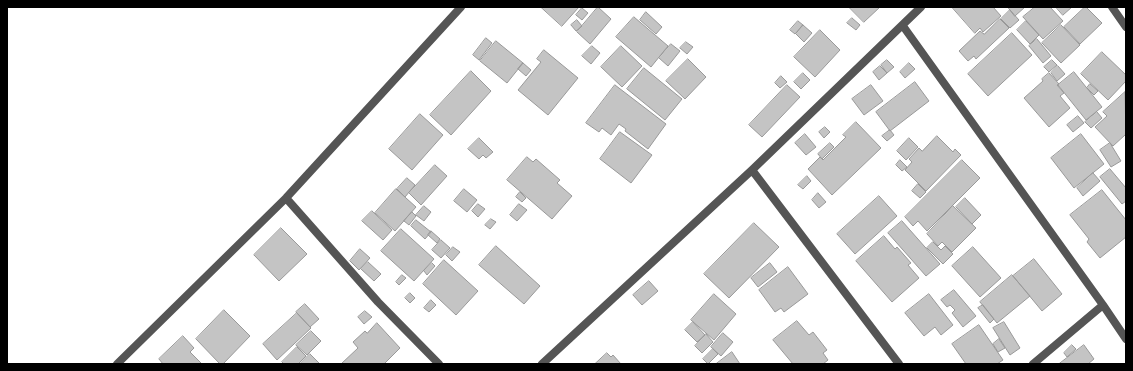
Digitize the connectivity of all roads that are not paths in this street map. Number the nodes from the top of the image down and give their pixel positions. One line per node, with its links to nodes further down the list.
1 (461, 7): 7 (street)
2 (921, 7): 4 (street)
3 (1112, 7): 5 (street)
4 (903, 26): 6 (street); 8 (street)
5 (1126, 27)
6 (752, 170): 12 (street); 13 (street)
7 (286, 198): 10 (street); 11 (street)
8 (1103, 305): 9 (street); 14 (street)
9 (1126, 339)
10 (120, 363)
11 (439, 364)
12 (542, 364)
13 (899, 364)
14 (1033, 364)

